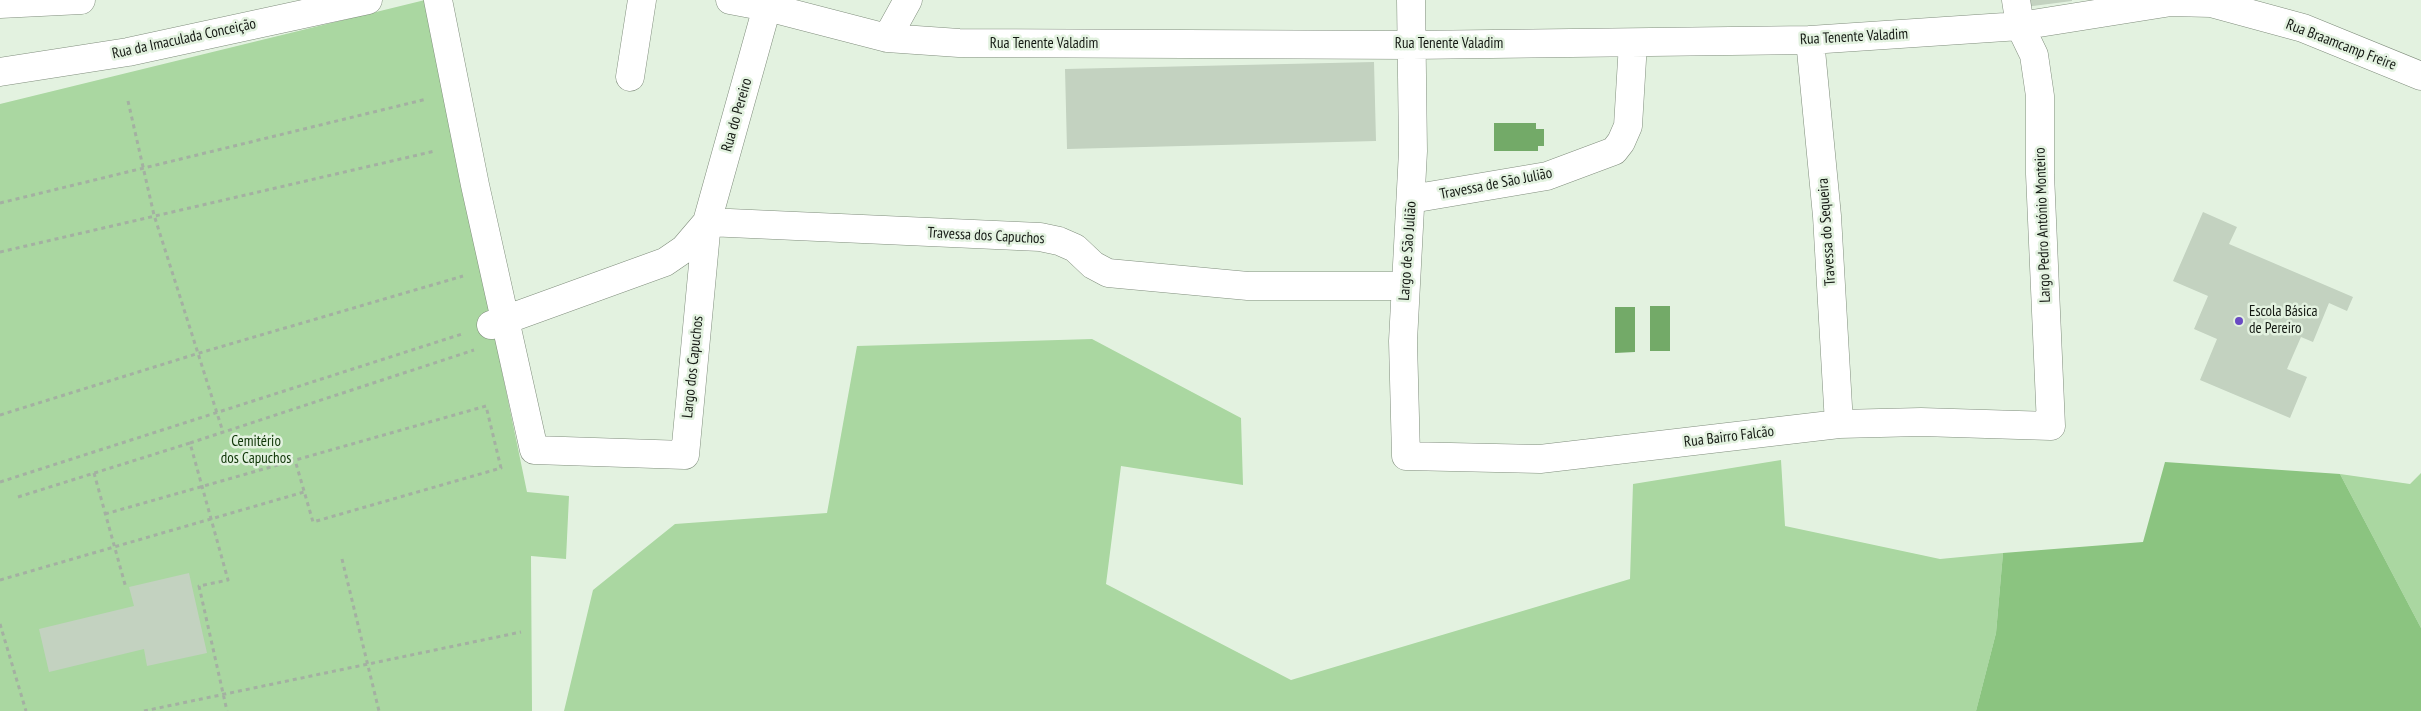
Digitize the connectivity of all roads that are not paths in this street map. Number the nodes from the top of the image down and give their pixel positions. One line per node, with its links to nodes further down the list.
1 (81, 0): 10 (street)
2 (368, 0): 17 (street, Rua da Imaculada Conceição)
3 (438, 0): 23 (street, Largo dos Capuchos)
4 (642, 0): 19 (street)
5 (730, 0): 11 (street, Rua Tenente Valadim)
6 (908, 0): 13 (street)
7 (1411, 0): 16 (street, Largo de São Julião)
8 (2016, 0): 12 (street, Largo Pedro António Monteiro)
9 (2172, 1): 12 (street, Rua Tenente Valadim); 18 (street, Rua Braamcamp Freire)
10 (0, 4)
11 (768, 7): 13 (street, Rua Tenente Valadim); 21 (street, Rua do Pereiro)
12 (2020, 26): 14 (street, Rua Tenente Valadim); 25 (street, Largo Pedro António Monteiro)
13 (887, 38): 16 (street, Rua Tenente Valadim)
14 (1810, 40): 15 (street, Rua Tenente Valadim); 24 (street, Travessa do Sequeira)
15 (1633, 43): 16 (street, Rua Tenente Valadim); 20 (street, Travessa de São Julião)
16 (1412, 45): 20 (street, Largo de São Julião)
17 (0, 72)
18 (2421, 76)
19 (630, 77)
20 (1411, 199): 22 (street, Largo de São Julião)
21 (707, 222): 22 (street, Travessa dos Capuchos); 23 (street); 23 (street, Largo dos Capuchos)
22 (1405, 286): 26 (street, Largo de São Julião)
23 (492, 331)
24 (1838, 424): 25 (street, Rua Bairro Falcão); 26 (street, Rua Bairro Falcão)
25 (2052, 426)
26 (1406, 456)

